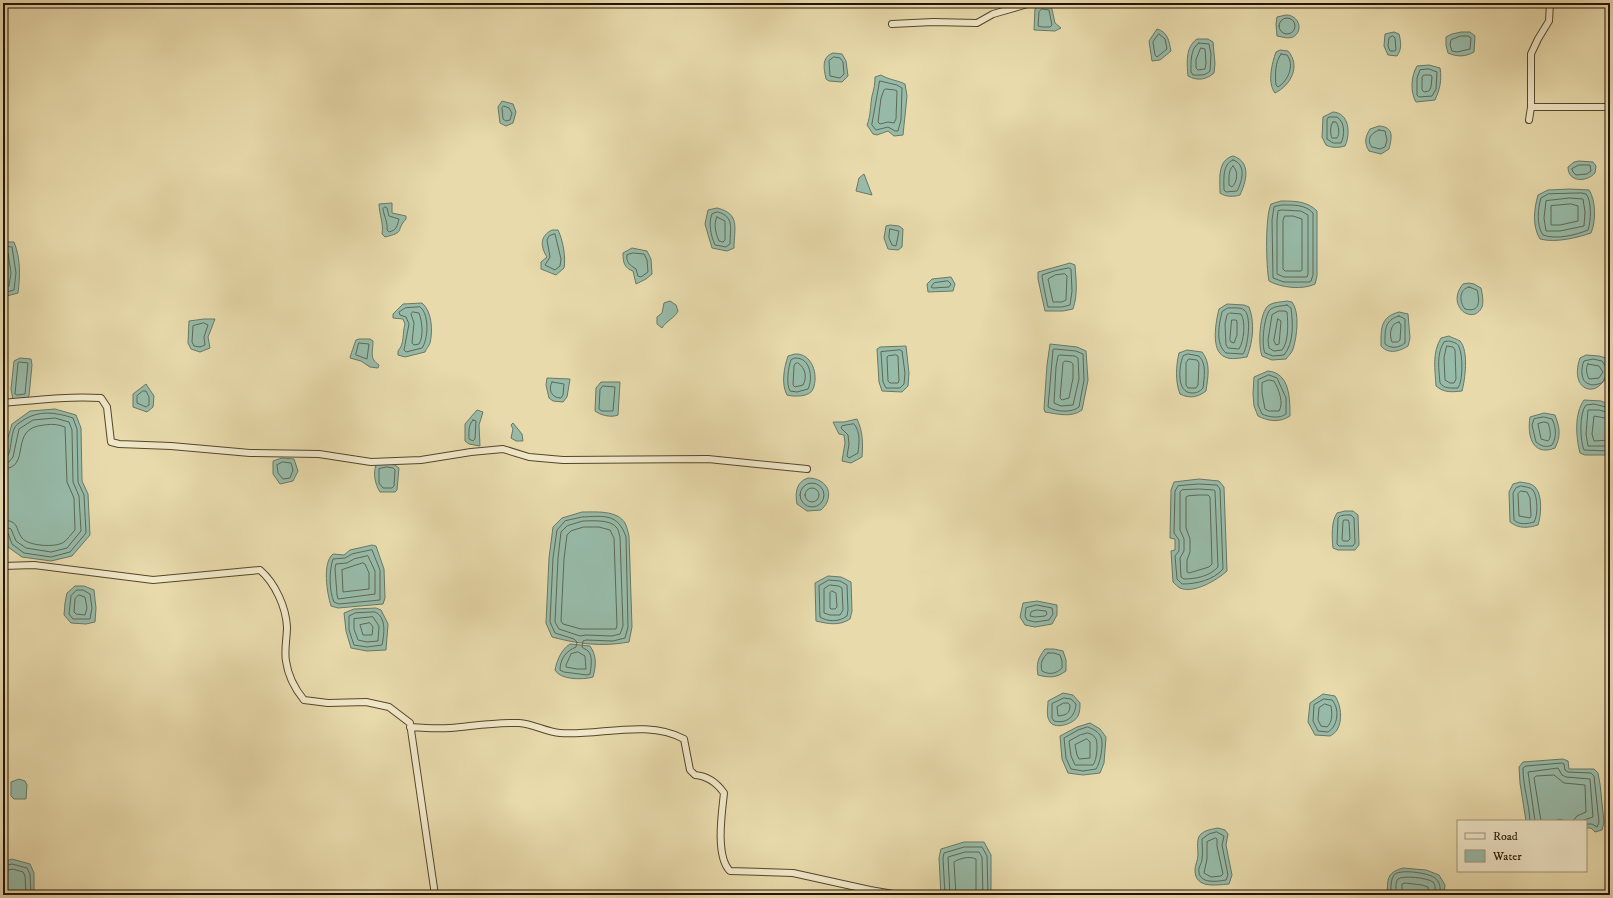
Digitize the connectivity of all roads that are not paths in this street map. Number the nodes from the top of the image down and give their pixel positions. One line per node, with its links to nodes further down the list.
1 (1031, 3): 3 (street)
2 (1550, 3): 4 (street)
3 (892, 24)
4 (1531, 107): 5 (street); 6 (street)
5 (1610, 107)
6 (1529, 120)
7 (3, 403): 8 (street)
8 (807, 469)
9 (3, 566): 10 (street)
10 (410, 727): 11 (street); 12 (street)
11 (435, 895)
12 (899, 895)

